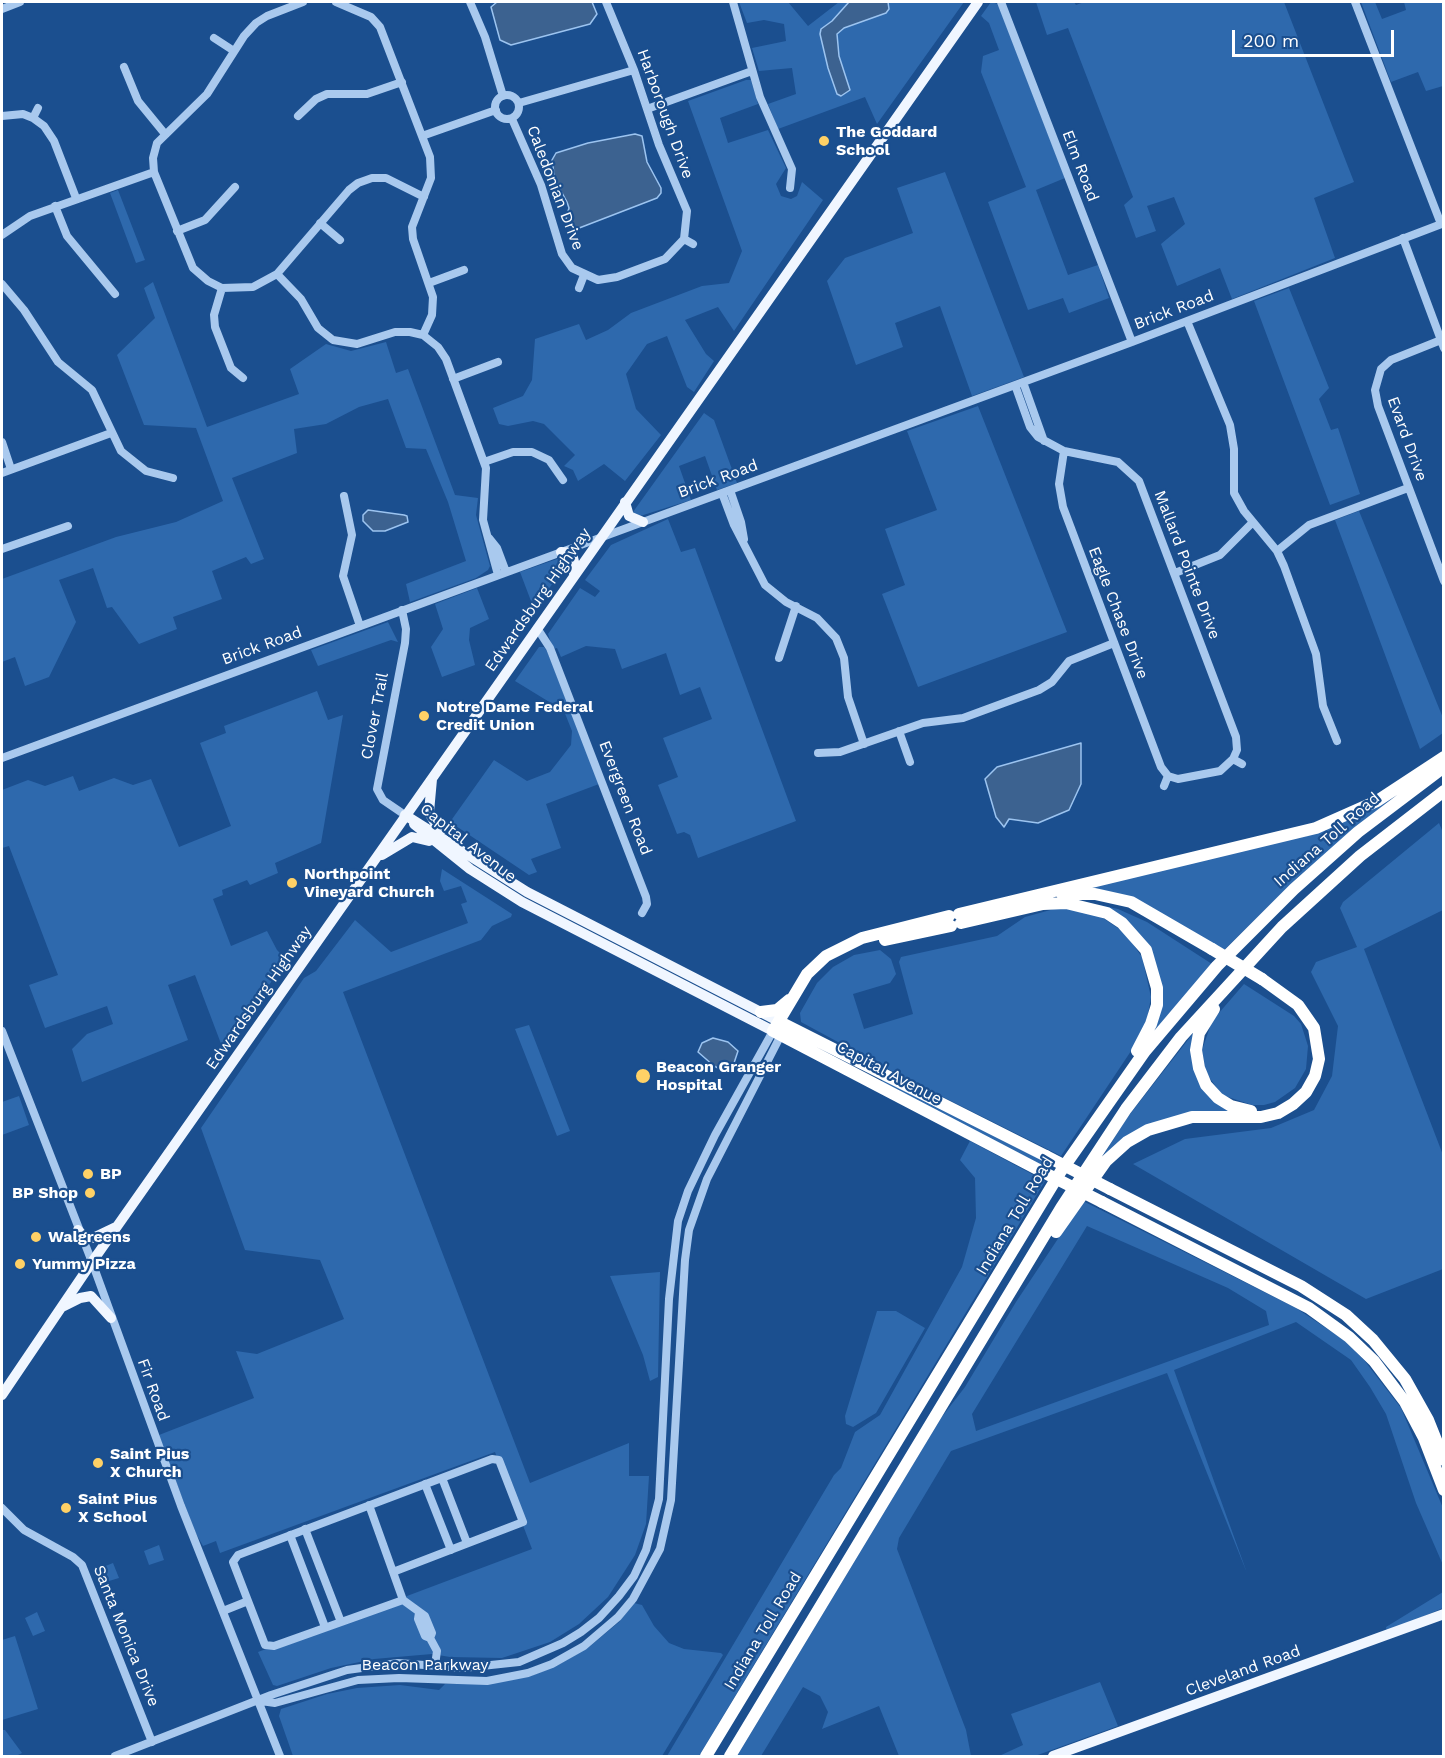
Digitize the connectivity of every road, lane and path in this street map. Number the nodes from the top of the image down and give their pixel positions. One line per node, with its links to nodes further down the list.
1 (20, 2): 11 (street)
2 (303, 2): 10 (street)
3 (470, 2): 18 (street)
4 (606, 2): 15 (street, Harborough Drive)
5 (733, 2): 16 (street)
6 (978, 2): 70 (main road, Edwardsburg Highway)
7 (1001, 2): 53 (street, Elm Road)
8 (1355, 2): 36 (street)
9 (342, 3): 17 (street)
10 (287, 4): 13 (street)
11 (2, 9)
12 (214, 38): 13 (street)
13 (234, 51): 27 (street)
14 (124, 67): 27 (street)
15 (634, 70): 19 (street); 21 (street, Harborough Drive)
16 (752, 71): 21 (street); 31 (street)
17 (402, 82): 24 (street); 28 (street)
18 (503, 96): 19 (street); 22 (street)
19 (519, 103): 26 (street)
20 (38, 108): 25 (street)
21 (647, 109): 40 (street, Harborough Drive)
22 (495, 110): 26 (street); 28 (street)
23 (2, 116): 25 (street)
24 (298, 116)
25 (33, 118): 33 (street)
26 (512, 119): 45 (street, Caledonian Drive)
27 (165, 134): 29 (street)
28 (422, 136): 32 (street)
29 (154, 172): 33 (street); 37 (street)
30 (235, 187): 37 (street)
31 (790, 188)
32 (424, 197): 35 (street); 46 (street)
33 (76, 198): 34 (street)
34 (55, 206): 38 (street); 50 (street)
35 (320, 223): 41 (street); 44 (street)
36 (1442, 223): 39 (street, Brick Road)
37 (177, 231): 48 (street)
38 (2, 235)
39 (1403, 238): 51 (street, Brick Road); 54 (street)
40 (684, 239): 42 (street); 45 (street)
41 (340, 240)
42 (693, 244)
43 (464, 270): 46 (street)
44 (277, 274): 48 (street); 52 (street)
45 (584, 275): 49 (street)
46 (429, 283): 52 (street)
47 (2, 285): 59 (street)
48 (222, 288): 56 (street)
49 (579, 288)
50 (115, 294)
51 (1187, 321): 53 (street, Brick Road); 72 (street)
52 (423, 335): 57 (street)
53 (1132, 342): 58 (street, Brick Road)
54 (1442, 344): 67 (street, Evard Drive)
55 (498, 362): 57 (street)
56 (243, 378)
57 (453, 379): 62 (street)
58 (1019, 384): 61 (street, Mallard Pointe Drive); 68 (street, Brick Road)
59 (111, 433): 63 (street); 65 (street)
60 (2, 442): 63 (street)
61 (1064, 451): 78 (street, Mallard Pointe Drive); 86 (street, Eagle Chase Drive)
62 (484, 462): 66 (street); 79 (street)
63 (11, 470): 64 (street)
64 (2, 473)
65 (173, 478)
66 (563, 480)
67 (1408, 488): 76 (street); 81 (street, Evard Drive)
68 (726, 492): 71 (street, Brick Road); 82 (street)
69 (344, 496): 84 (street)
70 (625, 502): 71 (main road); 74 (main road, Edwardsburg Highway)
71 (643, 522): 74 (street, Brick Road)
72 (1253, 522): 76 (street); 78 (street)
73 (68, 526): 75 (street)
74 (600, 537): 77 (street, Brick Road); 80 (main road, Edwardsburg Highway)
75 (2, 549)
76 (1276, 551): 89 (street)
77 (561, 552): 79 (street, Brick Road); 80 (main road)
78 (1175, 573): 94 (street, Mallard Pointe Drive)
79 (502, 574): 83 (street, Brick Road)
80 (573, 577): 85 (main road, Edwardsburg Highway)
81 (1443, 581)
82 (796, 606): 87 (street); 90 (street)
83 (402, 610): 84 (street, Brick Road); 102 (street, Clover Trail)
84 (360, 626): 93 (street, Brick Road)
85 (537, 628): 99 (main road, Edwardsburg Highway); 106 (street, Evergreen Road)
86 (1114, 643): 88 (street); 98 (street, Eagle Chase Drive)
87 (779, 658)
88 (899, 731): 90 (street); 95 (street)
89 (1337, 741)
90 (864, 744): 91 (street)
91 (818, 753)
92 (1443, 756): 105 (highway)
93 (2, 758)
94 (1233, 759): 96 (street); 98 (street)
95 (910, 762)
96 (1242, 764)
97 (1443, 767): 114 (highway, Indiana Toll Road)
98 (1171, 776): 100 (street)
99 (432, 777): 102 (main road, Edwardsburg Highway); 103 (main road)
100 (1164, 786)
101 (1443, 791): 108 (highway, Indiana Toll Road)
102 (405, 815): 103 (main road, Capital Avenue); 104 (main road, Edwardsburg Highway)
103 (443, 843): 104 (main road); 111 (main road, Capital Avenue); 112 (main road, Capital Avenue)
104 (370, 866): 115 (main road, Edwardsburg Highway)
105 (1038, 900): 107 (highway); 109 (highway, bridge); 114 (highway)
106 (642, 913)
107 (955, 920): 110 (highway); 112 (highway)
108 (1282, 927): 109 (highway); 119 (highway, Indiana Toll Road)
109 (1259, 982): 119 (highway)
110 (798, 990): 111 (highway); 112 (highway)
111 (761, 1012): 112 (main road, Capital Avenue)
112 (780, 1028): 122 (highway, Capital Avenue, bridge); 125 (highway, Capital Avenue, bridge); 139 (street, Beacon Parkway); 140 (street, Beacon Parkway)
113 (2, 1031): 116 (street, Fir Road)
114 (1084, 1137): 144 (highway, Indiana Toll Road)
115 (116, 1227): 116 (main road); 117 (main road, Edwardsburg Highway)
116 (78, 1230): 117 (street, Fir Road)
117 (92, 1262): 118 (main road, Edwardsburg Highway); 120 (street, Fir Road)
118 (61, 1308): 120 (main road); 121 (main road, Edwardsburg Highway)
119 (997, 1314): 145 (highway, Indiana Toll Road)
120 (111, 1318): 135 (street, Fir Road)
121 (2, 1395)
122 (1443, 1460)
123 (442, 1478): 124 (street); 130 (street); 130 (street)
124 (425, 1484): 126 (street); 131 (street)
125 (1443, 1490)
126 (369, 1505): 128 (street); 132 (street)
127 (2, 1508): 141 (street, Santa Monica Drive)
128 (305, 1529): 129 (street); 137 (street)
129 (290, 1535): 134 (street); 138 (street)
130 (467, 1543): 131 (street)
131 (451, 1550): 132 (street)
132 (393, 1572): 133 (street)
133 (403, 1600): 137 (street); 139 (street)
134 (248, 1601): 135 (street); 138 (street)
135 (223, 1611): 140 (street, Fir Road)
136 (1443, 1614): 146 (main road, Cleveland Road)
137 (341, 1622): 138 (street)
138 (325, 1628)
139 (435, 1665): 140 (street, Beacon Parkway)
140 (260, 1701): 141 (street); 143 (street, Fir Road)
141 (152, 1742): 142 (street)
142 (115, 1756)
143 (280, 1756)
144 (706, 1756)
145 (730, 1756)
146 (1053, 1756)

